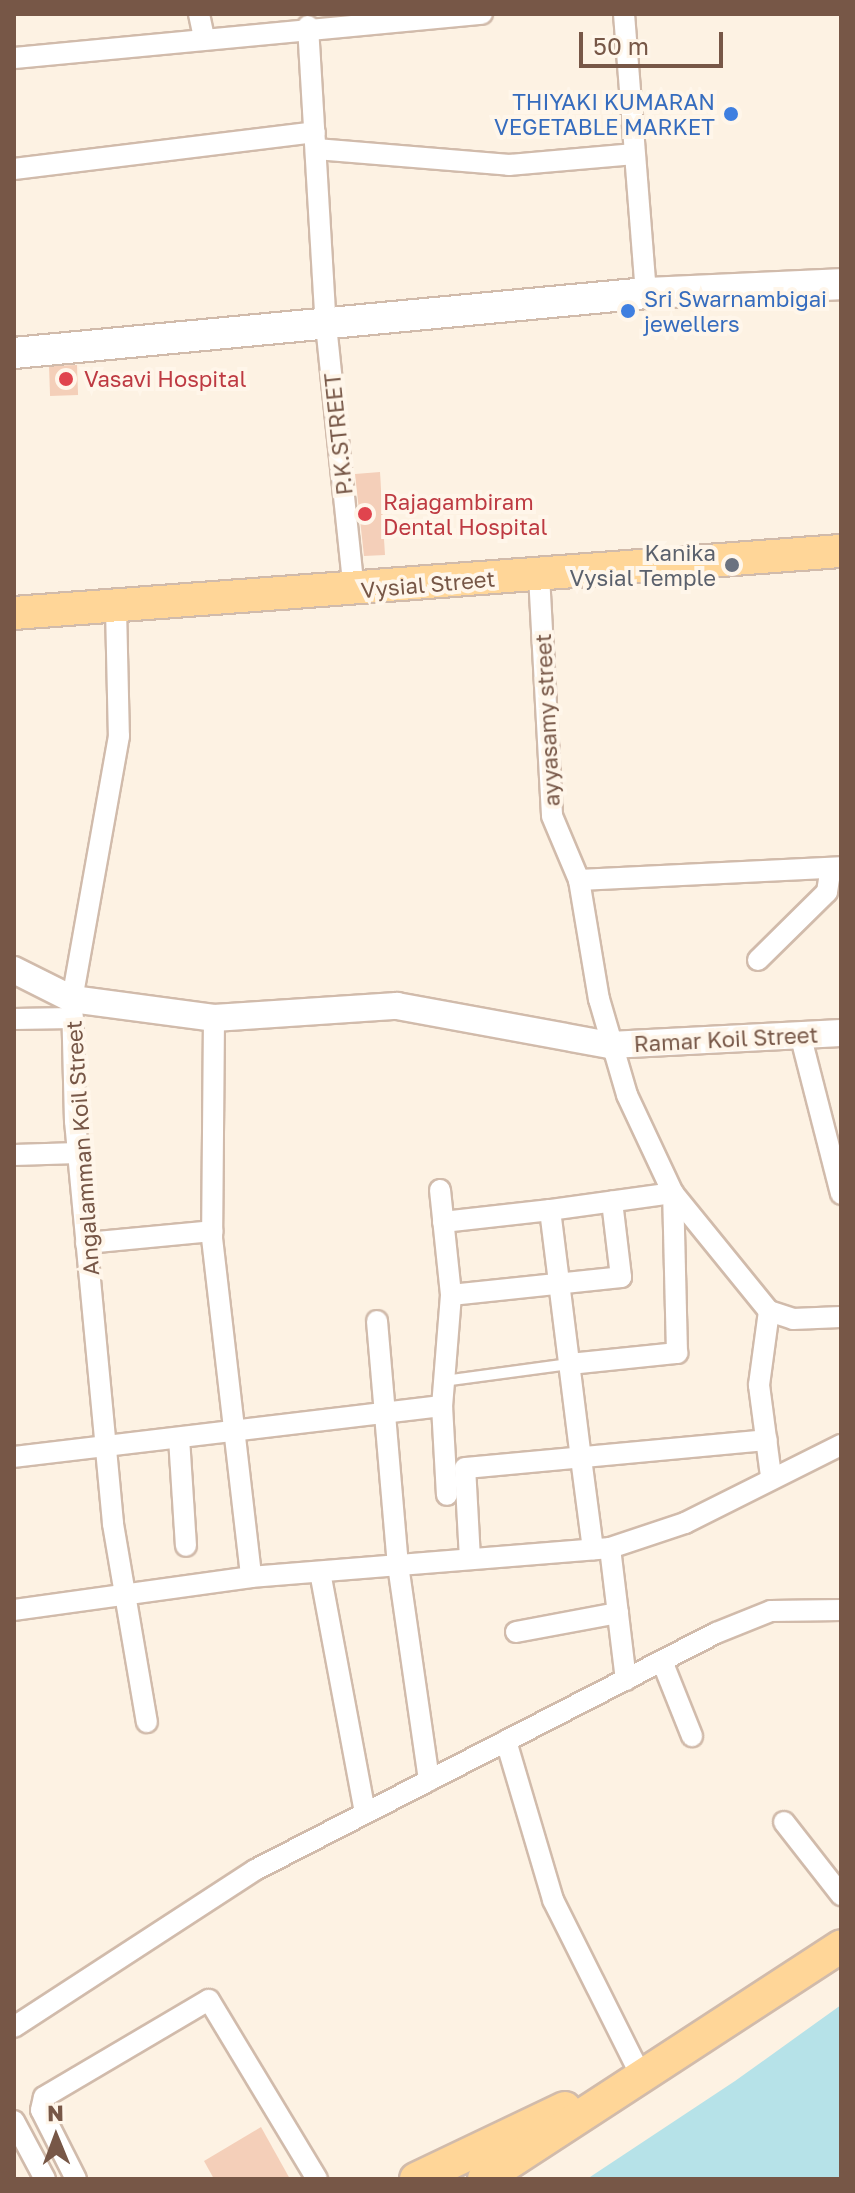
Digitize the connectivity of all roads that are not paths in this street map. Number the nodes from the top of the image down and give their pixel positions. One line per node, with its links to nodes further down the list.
1 (199, 14): 5 (street)
2 (482, 14): 4 (street)
3 (624, 14): 8 (street)
4 (308, 26): 5 (street); 7 (street, P.K.STREET)
5 (204, 38): 6 (street)
6 (14, 58)
7 (316, 141): 8 (street); 9 (street); 12 (street, P.K.STREET)
8 (635, 154): 11 (street)
9 (14, 169)
10 (841, 284): 11 (main road)
11 (646, 293): 12 (main road)
12 (326, 325): 13 (main road); 16 (street, P.K.STREET)
13 (14, 353)
14 (841, 551): 15 (main road, Vysial Street)
15 (539, 575): 16 (main road, Vysial Street); 20 (street, ayyasamy street)
16 (354, 590): 17 (main road, Vysial Street)
17 (116, 608): 18 (main road, Vysial Street); 23 (street, Angalamman Koil Street)
18 (14, 613)
19 (836, 867): 20 (street); 21 (street)
20 (579, 880): 28 (street, ayyasamy street)
21 (758, 960)
22 (14, 970): 23 (street, Ramar Koil Street)
23 (72, 1008): 24 (street, Ramar Koil Street); 25 (street); 29 (street, Angalamman Koil Street)
24 (214, 1018): 28 (street, Ramar Koil Street); 37 (street)
25 (14, 1019)
26 (841, 1033): 27 (street, Ramar Koil Street)
27 (800, 1034): 28 (street, Ramar Koil Street); 33 (street)
28 (610, 1045): 32 (street, ayyasamy street)
29 (78, 1153): 30 (street); 38 (street, Angalamman Koil Street)
30 (14, 1155)
31 (440, 1190): 36 (street)
32 (673, 1193): 34 (street); 41 (street, ayyasamy street); 44 (street)
33 (841, 1194)
34 (612, 1202): 35 (street); 39 (street)
35 (550, 1210): 36 (street); 39 (street)
36 (443, 1222): 40 (street)
37 (212, 1231): 38 (street); 48 (street)
38 (86, 1243): 52 (street, Angalamman Koil Street)
39 (560, 1284): 40 (street); 44 (street)
40 (451, 1295): 45 (street)
41 (769, 1311): 42 (street); 50 (street)
42 (841, 1317)
43 (377, 1321): 47 (street)
44 (570, 1364): 45 (lane); 54 (street)
45 (444, 1381): 46 (street)
46 (442, 1406): 47 (street); 56 (street)
47 (385, 1412): 48 (street); 60 (street)
48 (236, 1428): 49 (street); 62 (street)
49 (179, 1438): 52 (street); 57 (street)
50 (767, 1440): 54 (street); 55 (street)
51 (841, 1445): 55 (street)
52 (107, 1449): 53 (street); 63 (street, Angalamman Koil Street)
53 (14, 1457)
54 (581, 1458): 58 (street); 59 (street)
55 (771, 1476): 58 (street)
56 (447, 1495)
57 (186, 1546)
58 (601, 1549): 59 (street); 66 (street)
59 (470, 1559): 60 (street)
60 (398, 1565): 61 (street); 73 (street)
61 (320, 1572): 62 (street); 74 (street)
62 (251, 1577): 63 (street)
63 (123, 1595): 64 (street); 70 (street, Angalamman Koil Street)
64 (14, 1610)
65 (841, 1610): 68 (street)
66 (618, 1613): 67 (street); 69 (street)
67 (516, 1632)
68 (662, 1661): 69 (street); 71 (street)
69 (626, 1680): 72 (street)
70 (147, 1722)
71 (692, 1736)
72 (506, 1741): 73 (street); 79 (street)
73 (429, 1781): 74 (street)
74 (365, 1813): 78 (street)
75 (784, 1822): 76 (street)
76 (841, 1895)
77 (841, 1946): 79 (main road)
78 (14, 2027)
79 (641, 2076): 84 (main road); 85 (main road)
80 (14, 2121): 81 (street)
81 (45, 2179)
82 (76, 2179): 83 (street)
83 (317, 2179)
84 (416, 2179)
85 (484, 2179)

